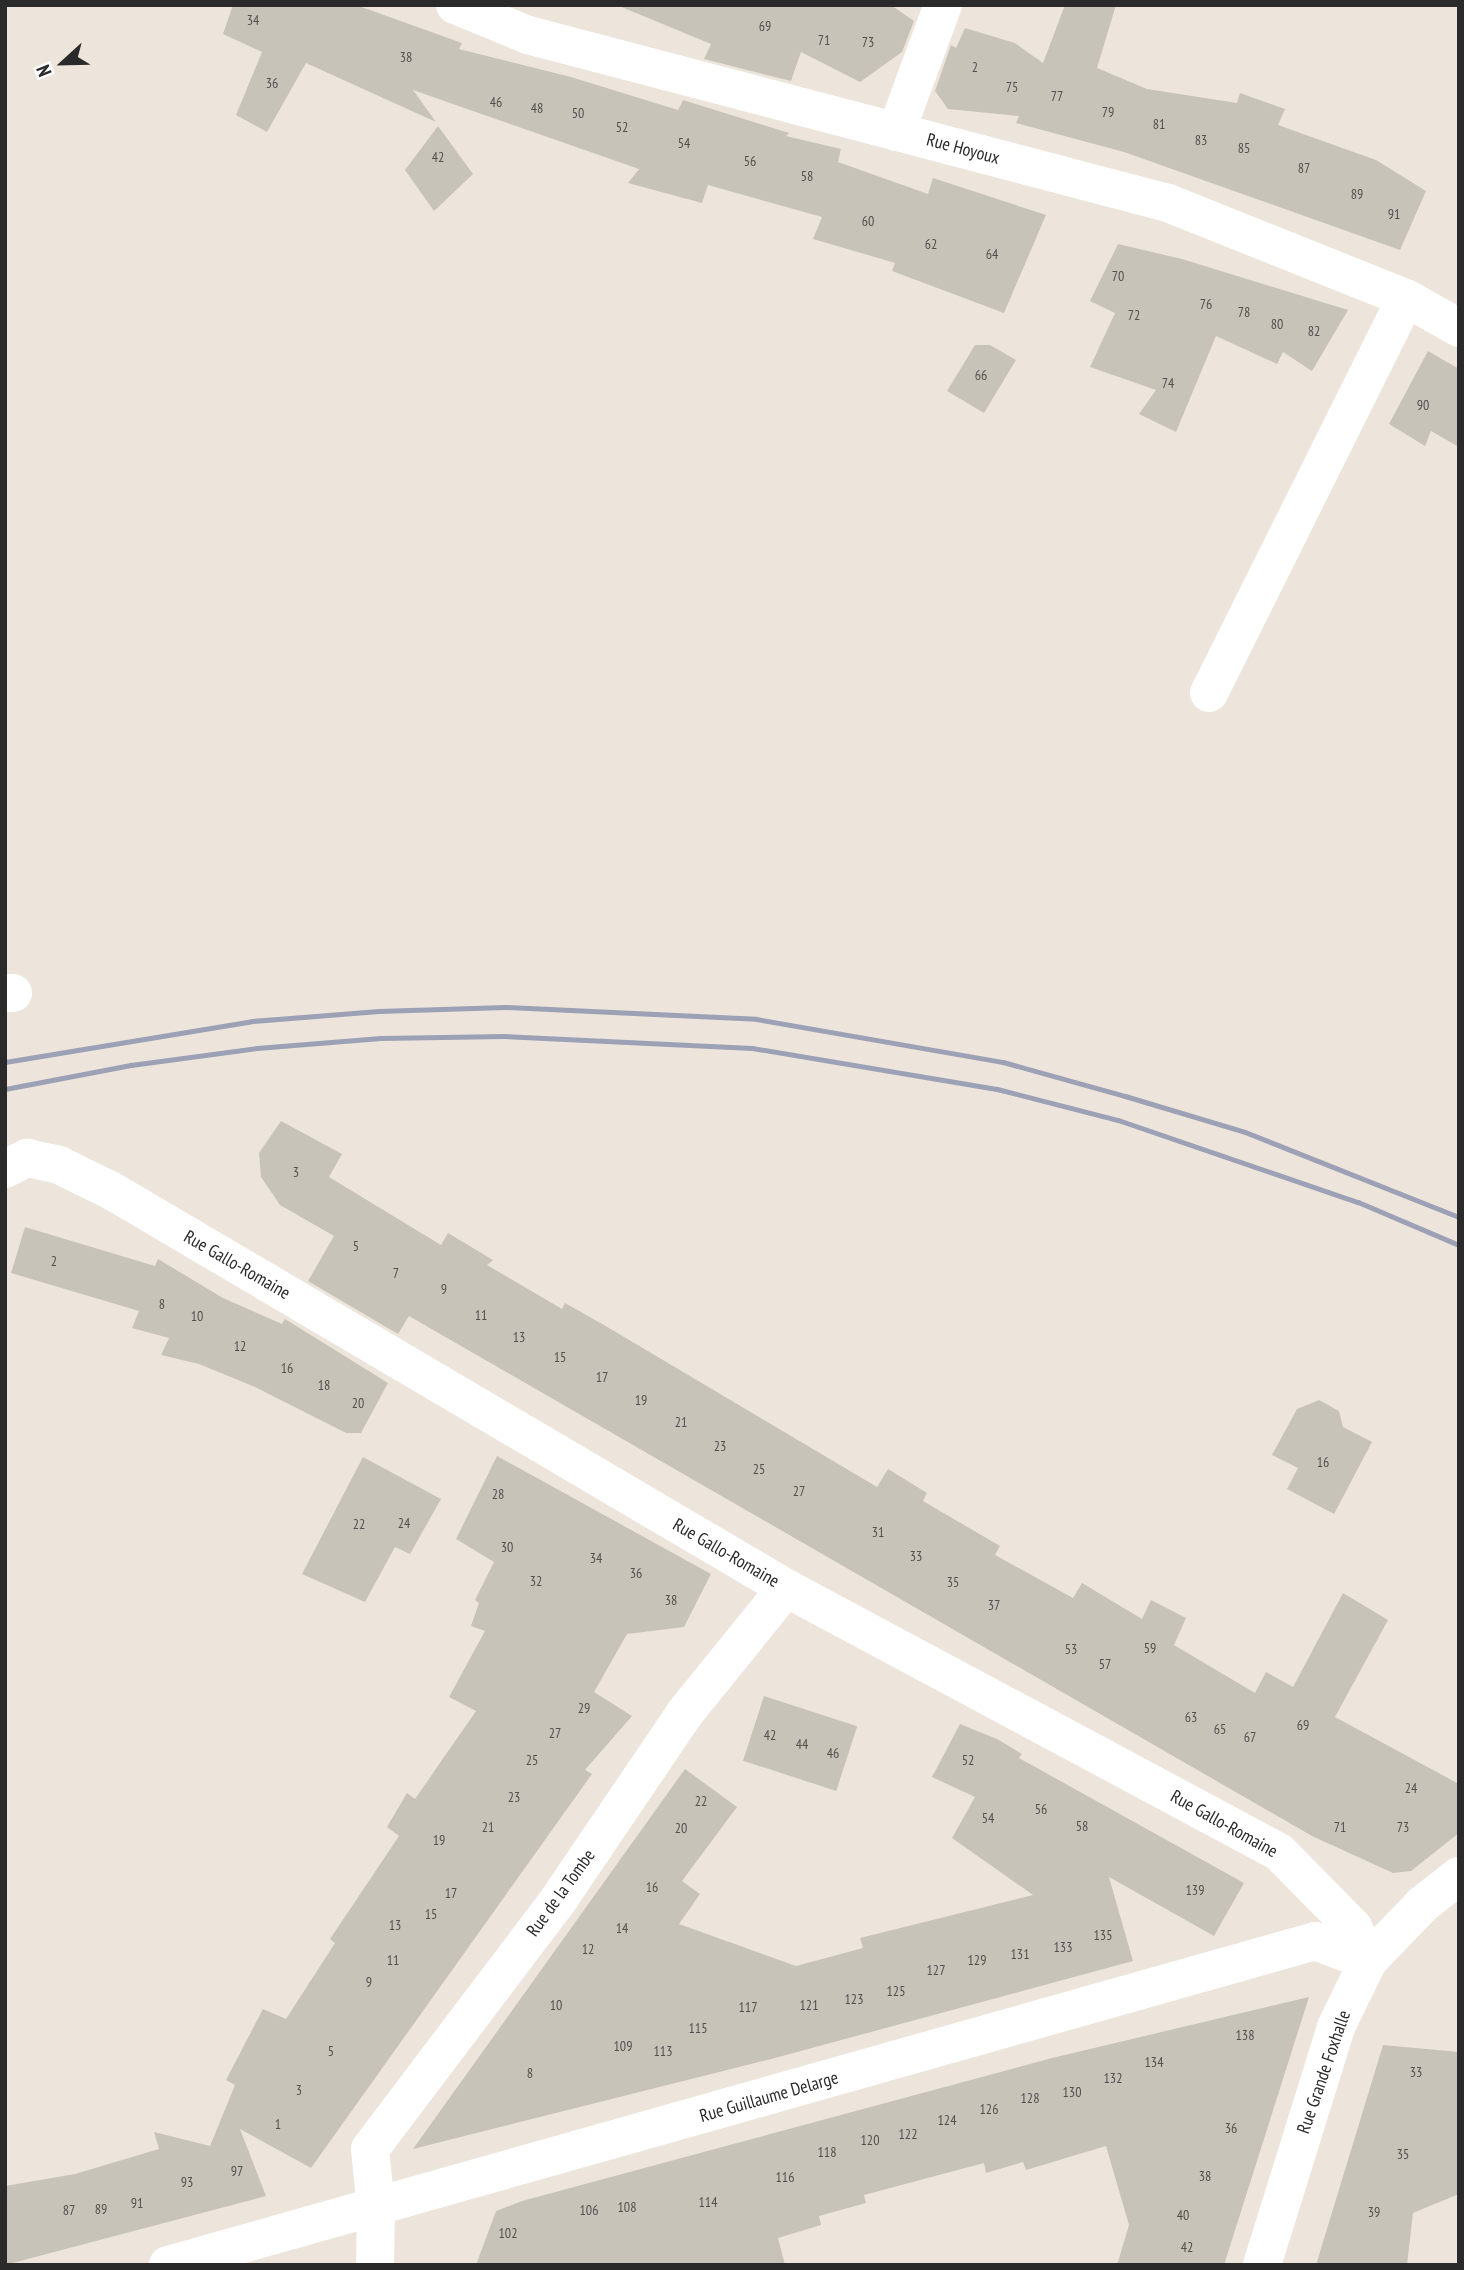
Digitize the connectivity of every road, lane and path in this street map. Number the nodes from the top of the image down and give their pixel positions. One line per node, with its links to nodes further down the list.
1 (455, 5): 3 (street, Rue Hoyoux)
2 (943, 5): 3 (street)
3 (896, 132): 4 (street, Rue Hoyoux)
4 (1406, 298): 5 (street, Rue Hoyoux); 6 (street)
5 (1459, 328)
6 (1209, 693)
7 (5, 1169): 8 (street, Rue Gallo-Romaine)
8 (786, 1588): 10 (street, Rue Gallo-Romaine); 11 (street, Rue de la Tombe)
9 (1459, 1876): 10 (street, Rue Grande Foxhalle)
10 (1368, 1961): 11 (street, Rue Guillaume Delarge); 14 (street, Rue Grande Foxhalle)
11 (376, 2208): 12 (street, Rue Guillaume Delarge); 13 (street, Rue de la Tombe)
12 (167, 2265)
13 (375, 2265)
14 (1262, 2265)

